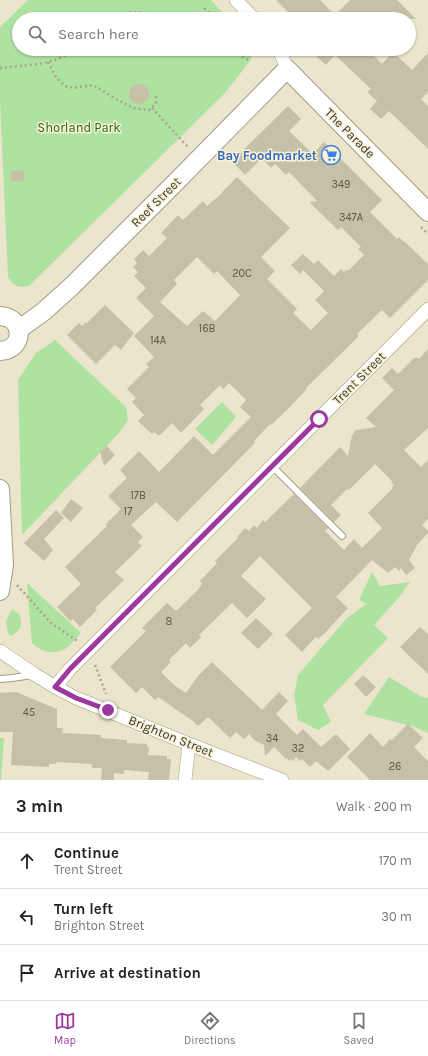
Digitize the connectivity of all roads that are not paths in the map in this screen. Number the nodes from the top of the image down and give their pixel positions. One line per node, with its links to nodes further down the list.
1 (236, 0): 2 (street)
2 (247, 12)
3 (282, 56): 4 (street, The Parade)
4 (287, 68): 5 (main road, The Parade); 8 (main road, Reef Street)
5 (428, 212)
6 (428, 309): 10 (street, Trent Street)
7 (0, 316): 8 (main road)
8 (18, 330): 9 (main road)
9 (0, 351)
10 (272, 466): 12 (lane); 17 (street, Trent Street)
11 (0, 489): 13 (main road)
12 (342, 536)
13 (0, 591)
14 (0, 651): 15 (street, Brighton Street)
15 (34, 674): 16 (lane); 17 (street, Brighton Street)
16 (0, 679)
17 (55, 687): 18 (street, Brighton Street)
18 (189, 744): 19 (street); 20 (street, Brighton Street)
19 (185, 780)
20 (282, 780)

